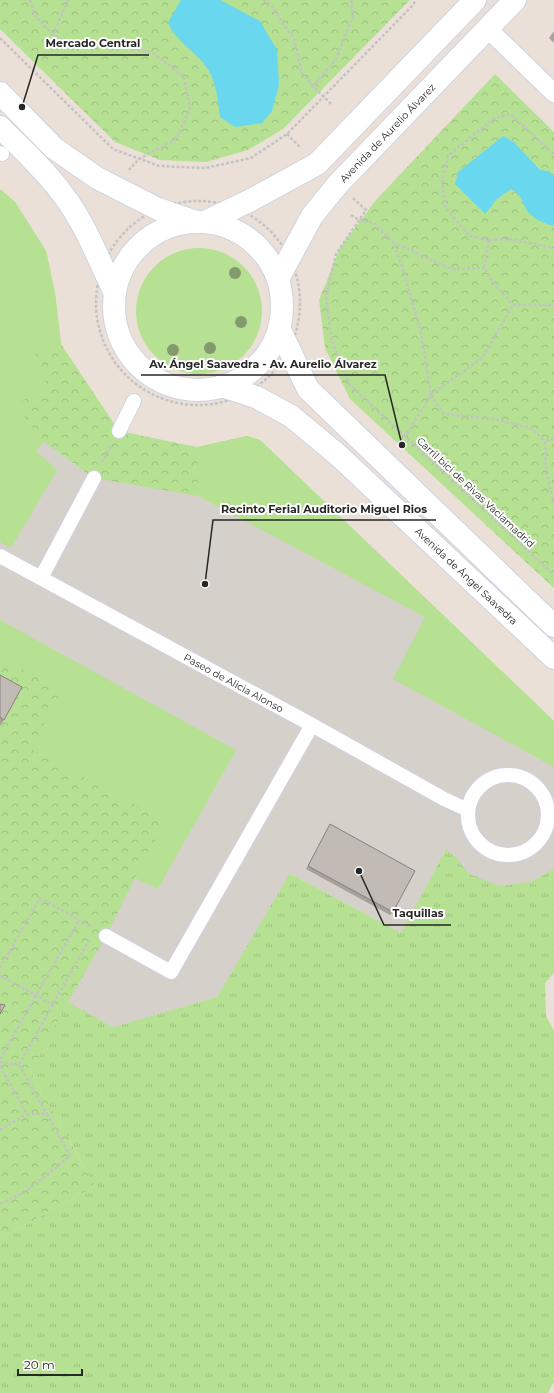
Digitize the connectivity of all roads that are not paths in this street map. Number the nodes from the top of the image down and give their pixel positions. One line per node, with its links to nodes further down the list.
1 (515, 0): 3 (street, Avenida de Aurelio Álvarez)
2 (468, 2): 7 (street)
3 (488, 29): 5 (street); 8 (street, Avenida de Aurelio Álvarez)
4 (0, 93): 7 (street)
5 (554, 93)
6 (0, 127): 9 (street)
7 (200, 222): 8 (street); 9 (street)
8 (278, 279): 10 (street)
9 (115, 293): 11 (street)
10 (279, 328): 11 (street); 17 (street)
11 (222, 386): 18 (street, Avenida de Ángel Saavedra)
12 (134, 401): 13 (street)
13 (119, 431)
14 (94, 478): 16 (street)
15 (0, 556): 16 (street, Paseo de Alicia Alonso)
16 (41, 578): 19 (street, Paseo de Alicia Alonso)
17 (554, 626)
18 (554, 658)
19 (312, 725): 21 (street, Paseo de Alicia Alonso); 24 (street)
20 (548, 797): 21 (street); 23 (street)
21 (468, 810): 23 (street)
22 (554, 836): 23 (street)
23 (539, 840)
24 (101, 933)

